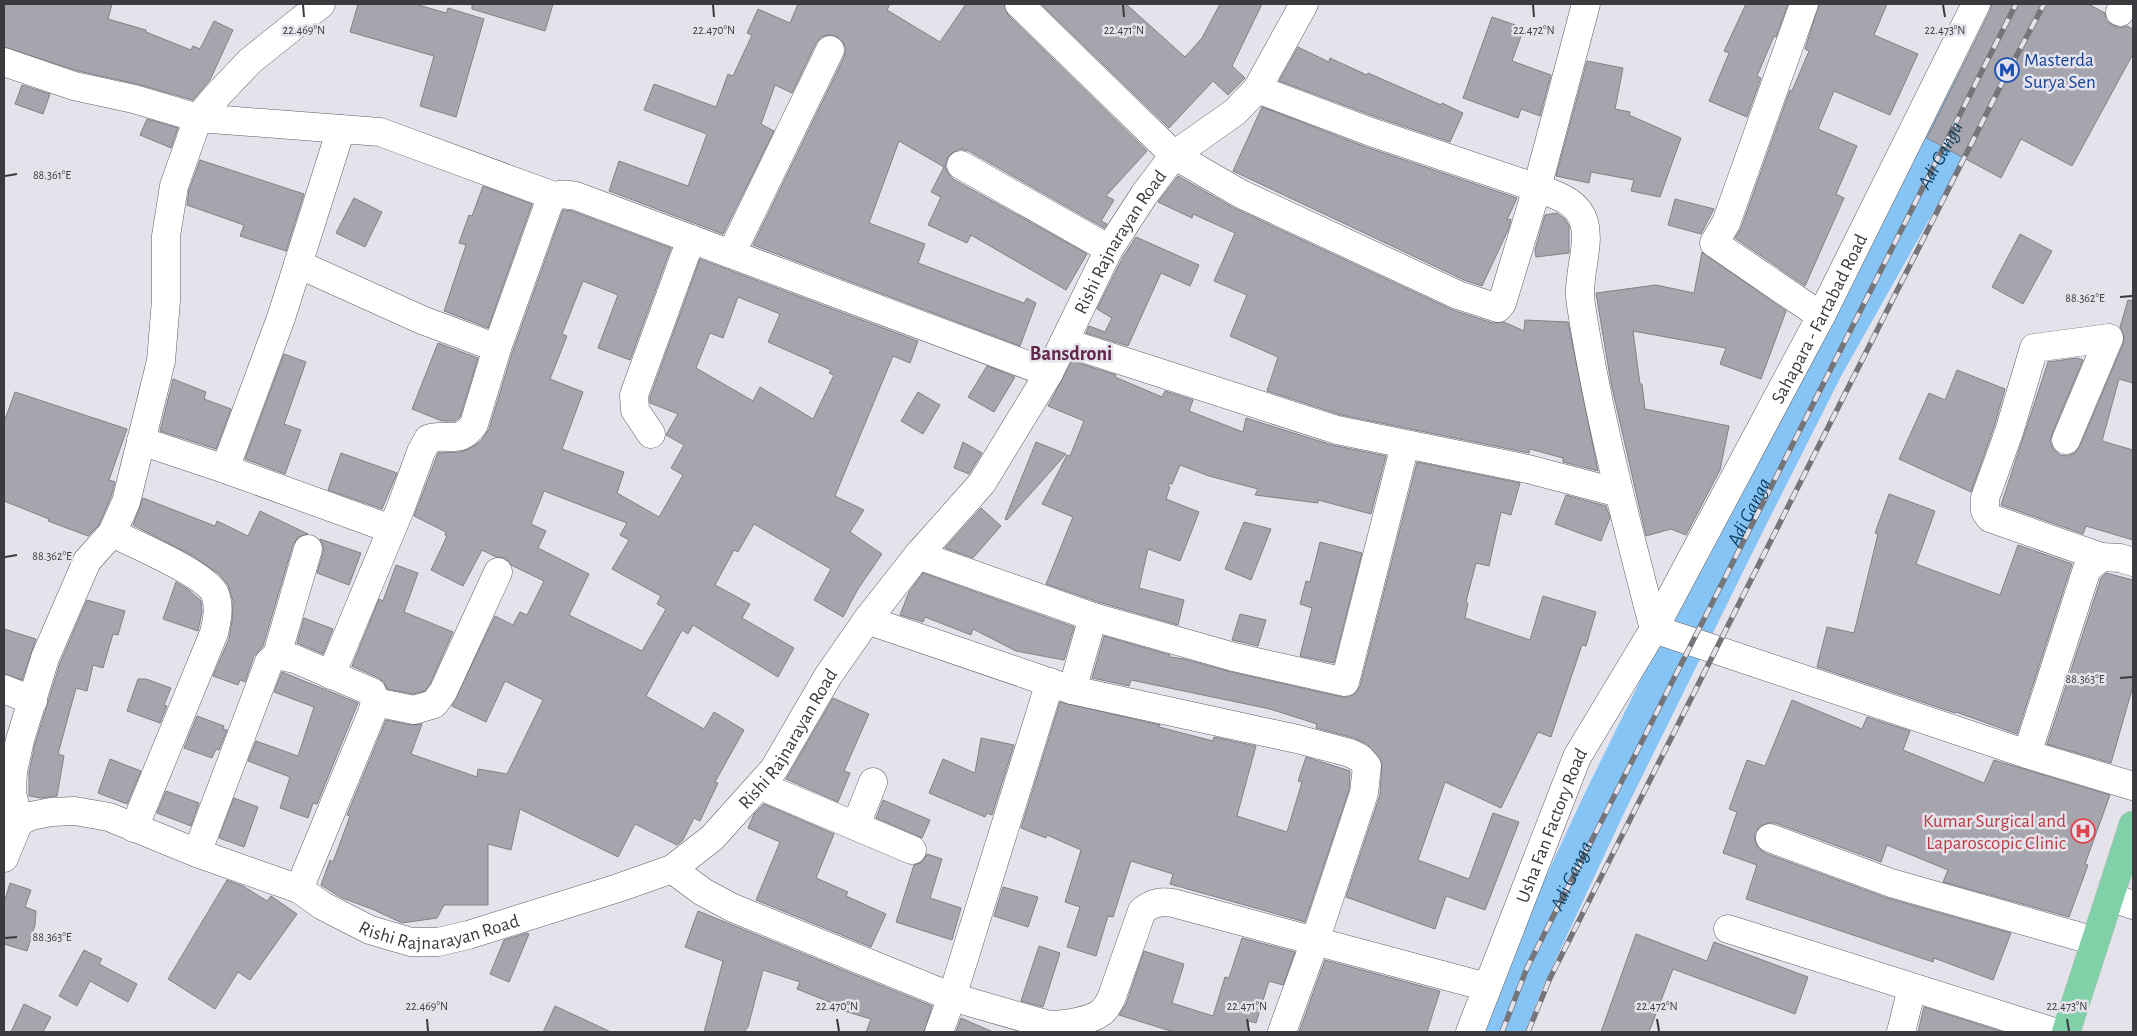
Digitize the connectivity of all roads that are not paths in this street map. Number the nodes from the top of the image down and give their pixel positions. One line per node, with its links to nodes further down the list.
1 (321, 4): 10 (street)
2 (1019, 4): 12 (street)
3 (1304, 4): 9 (street, Rishi Rajnarayan Road)
4 (1586, 4): 14 (street)
5 (1804, 4): 20 (street)
6 (1976, 4): 20 (street, Sahapara - Fartabad Road)
7 (830, 50): 18 (street)
8 (4, 62): 10 (street)
9 (1256, 89): 12 (street, Rishi Rajnarayan Road); 14 (street)
10 (198, 118): 11 (street); 26 (street)
11 (341, 129): 15 (street); 19 (street)
12 (1174, 155): 14 (street); 17 (street, Rishi Rajnarayan Road)
13 (961, 165): 17 (street)
14 (1537, 188): 29 (street)
15 (554, 196): 16 (street); 22 (street)
16 (691, 239): 18 (street); 24 (street)
17 (1109, 249): 21 (street, Rishi Rajnarayan Road)
18 (731, 254): 23 (street)
19 (298, 264): 22 (street); 28 (street)
20 (1821, 316): 39 (street, Sahapara - Fartabad Road)
21 (1064, 342): 23 (street, Rishi Rajnarayan Road); 27 (street)
22 (497, 348): 30 (street)
23 (1050, 373): 33 (street, Rishi Rajnarayan Road)
24 (651, 434)
25 (2066, 440): 34 (street)
26 (141, 441): 28 (street); 31 (street)
27 (1405, 445): 29 (street); 37 (street)
28 (225, 469): 30 (street)
29 (1619, 493): 39 (street)
30 (392, 529): 41 (street)
31 (112, 533): 44 (street); 53 (street)
32 (308, 549): 40 (street)
33 (918, 555): 37 (street); 38 (street, Rishi Rajnarayan Road)
34 (2102, 557): 35 (street); 46 (street)
35 (2133, 562)
36 (498, 572): 45 (street)
37 (1092, 617): 42 (street)
38 (867, 620): 42 (street); 48 (street, Rishi Rajnarayan Road)
39 (1654, 629): 46 (street); 64 (street, Usha Fan Factory Road)
40 (276, 655): 41 (street); 56 (street)
41 (331, 675): 45 (street)
42 (1061, 686): 62 (street); 66 (street)
43 (4, 689): 44 (street)
44 (33, 701): 50 (street)
45 (375, 702): 59 (street)
46 (2027, 754): 49 (street)
47 (873, 782): 51 (street)
48 (761, 786): 51 (street); 58 (street, Rishi Rajnarayan Road)
49 (2133, 786)
50 (19, 822): 53 (street, Rishi Rajnarayan Road); 57 (street)
51 (856, 825): 55 (street)
52 (2133, 825): 60 (main road)
53 (134, 828): 56 (street, Rishi Rajnarayan Road)
54 (1770, 838): 63 (street)
55 (912, 850)
56 (198, 853): 59 (street, Rishi Rajnarayan Road)
57 (4, 858)
58 (672, 869): 59 (street, Rishi Rajnarayan Road); 66 (street)
59 (299, 889)
60 (2122, 901): 63 (main road)
61 (1728, 929): 65 (street)
62 (1315, 941): 64 (street); 66 (street); 68 (street)
63 (2095, 941): 72 (main road)
64 (1487, 988): 69 (street, Usha Fan Factory Road)
65 (1912, 988): 70 (street); 71 (street)
66 (952, 997): 67 (street)
67 (940, 1032)
68 (1282, 1032)
69 (1470, 1032)
70 (1901, 1032)
71 (2054, 1032)
72 (2066, 1032)

